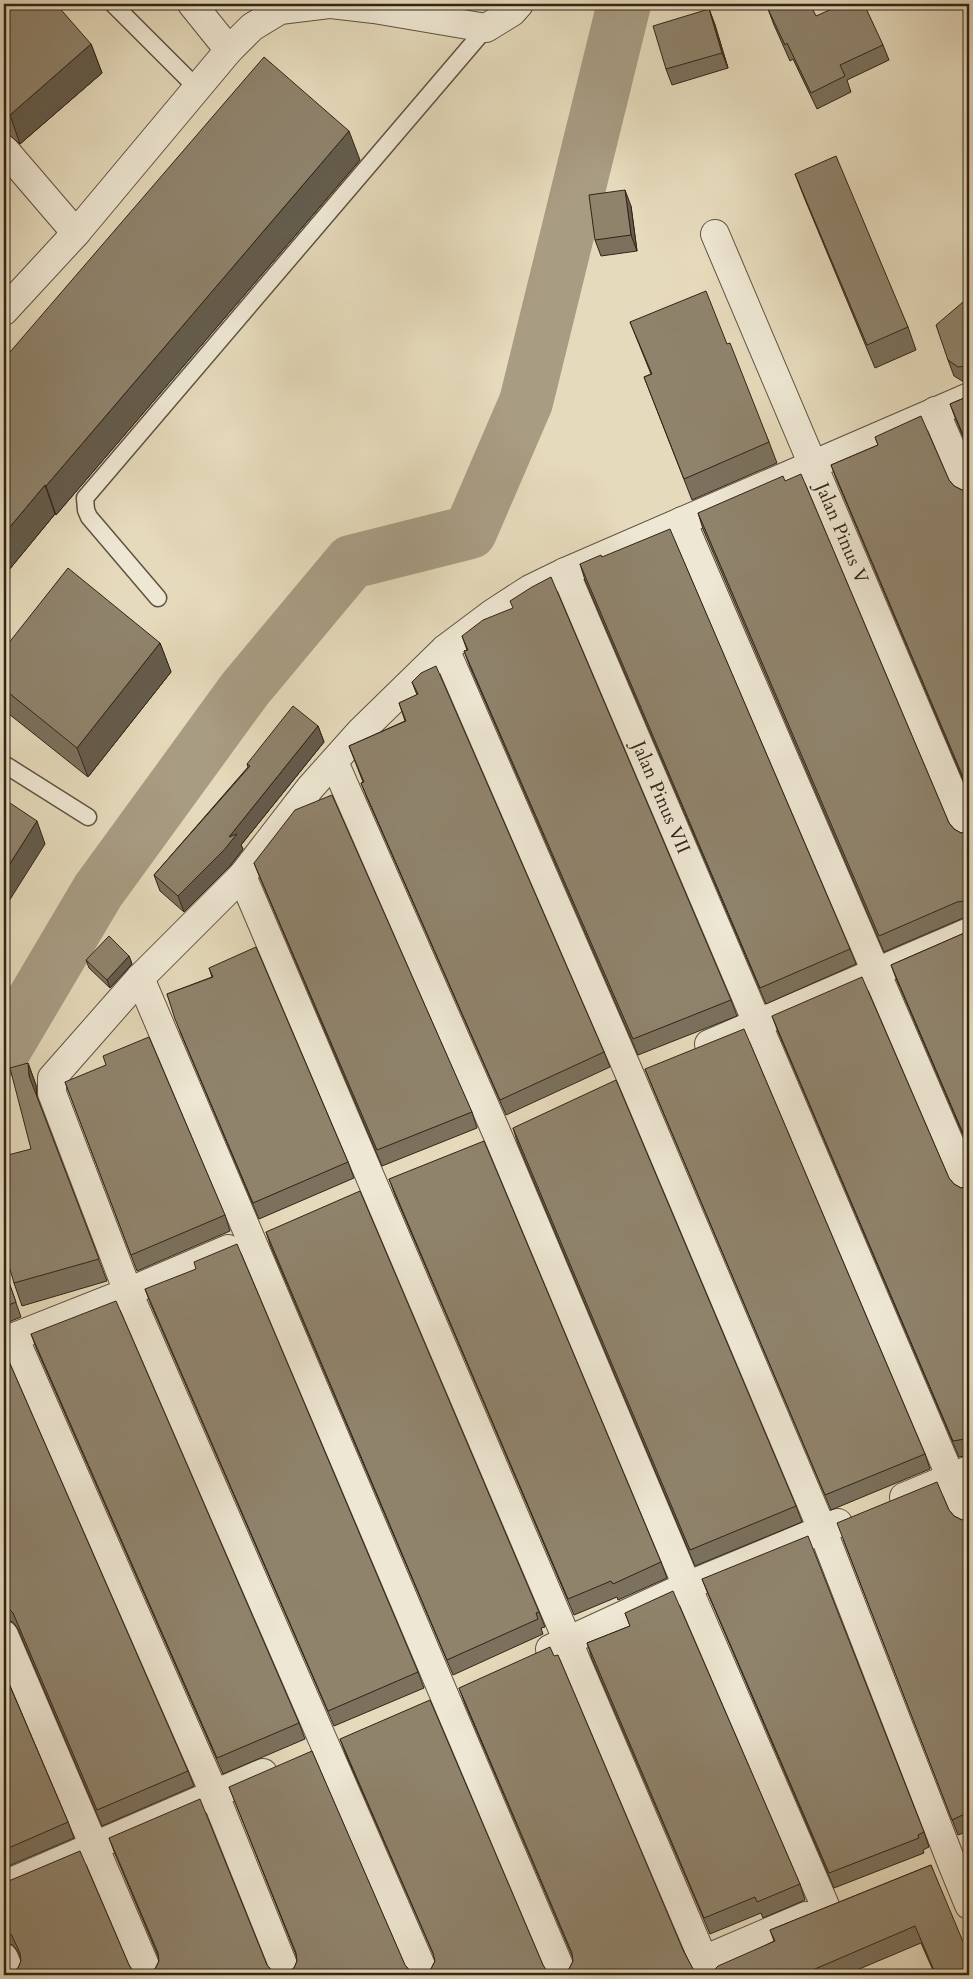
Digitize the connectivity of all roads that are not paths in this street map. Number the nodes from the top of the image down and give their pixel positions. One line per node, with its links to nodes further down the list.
1 (113, 4): 7 (lane)
2 (192, 4): 6 (street)
3 (330, 4): 5 (street); 6 (street)
4 (519, 4): 5 (street)
5 (486, 28): 18 (lane)
6 (229, 50): 7 (street)
7 (197, 88): 9 (street)
8 (4, 150): 9 (street)
9 (76, 232): 11 (street)
10 (714, 234): 14 (street, Jalan Pinus V)
11 (4, 311)
12 (969, 397): 13 (street)
13 (936, 411): 14 (street); 15 (street)
14 (813, 465): 16 (street); 23 (street, Jalan Pinus V)
15 (969, 490)
16 (682, 521): 17 (street); 26 (street)
17 (565, 572): 19 (street); 28 (street, Jalan Pinus VII)
18 (158, 598)
19 (445, 649): 20 (street); 30 (street)
20 (334, 762): 24 (street); 33 (street)
21 (4, 764): 22 (lane)
22 (88, 817)
23 (969, 833)
24 (242, 876): 27 (street); 36 (street)
25 (969, 932): 26 (street)
26 (877, 972): 28 (street); 37 (street)
27 (140, 978): 40 (street); 41 (street)
28 (758, 1024): 29 (street); 43 (street, Jalan Pinus VII)
29 (685, 1053)
30 (640, 1072): 31 (street); 45 (street)
31 (604, 1088)
32 (524, 1124): 33 (street)
33 (498, 1136): 34 (street); 46 (street)
34 (471, 1147)
35 (401, 1175): 36 (street)
36 (374, 1186): 38 (street); 48 (street)
37 (969, 1188)
38 (348, 1197)
39 (277, 1228): 40 (street)
40 (250, 1239): 41 (street); 51 (street)
41 (128, 1292): 42 (street); 53 (street)
42 (9, 1339): 54 (street)
43 (960, 1474): 44 (street, Jalan Pinus VII); 45 (street)
44 (969, 1520)
45 (822, 1529): 46 (street); 56 (street)
46 (687, 1586): 48 (street); 61 (street)
47 (4, 1635): 55 (street)
48 (568, 1642): 49 (street); 63 (street)
49 (523, 1661)
50 (470, 1684): 51 (street)
51 (435, 1700): 68 (street)
52 (353, 1736): 53 (street)
53 (326, 1747): 54 (street); 67 (street)
54 (214, 1793): 55 (street); 66 (street)
55 (95, 1846): 58 (street); 65 (street)
56 (960, 1857): 57 (street); 60 (street)
57 (924, 1871)
58 (4, 1885)
59 (853, 1898): 61 (street)
60 (969, 1904)
61 (826, 1908): 63 (street)
62 (4, 1958): 64 (street)
63 (707, 1967)
64 (11, 1975)
65 (149, 1975)
66 (287, 1975)
67 (425, 1975)
68 (563, 1975)

